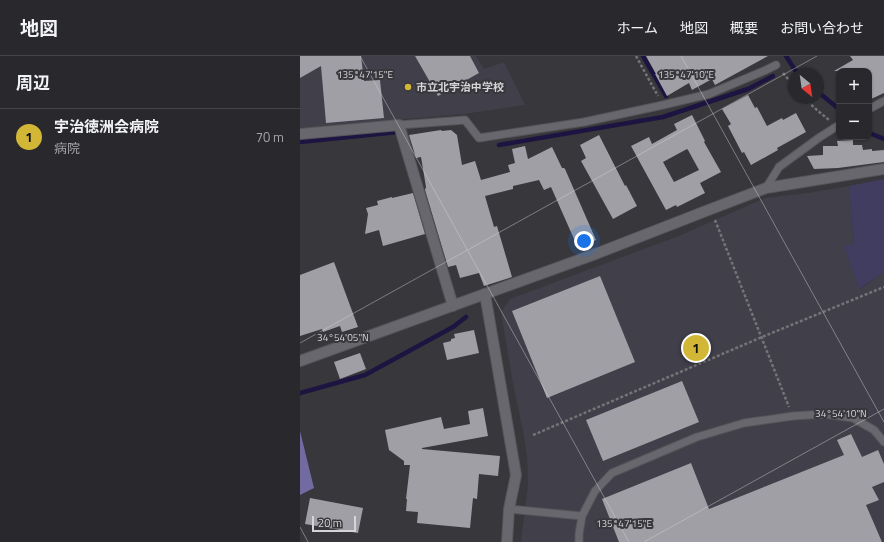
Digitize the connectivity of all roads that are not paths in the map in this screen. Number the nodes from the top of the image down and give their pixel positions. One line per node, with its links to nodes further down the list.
1 (776, 65): 4 (lane)
2 (884, 101): 3 (lane)
3 (872, 107)
4 (399, 125): 6 (street); 10 (street)
5 (836, 127): 8 (lane)
6 (300, 134)
7 (884, 169): 8 (street)
8 (766, 188): 9 (street)
9 (485, 294): 10 (street); 13 (street)
10 (453, 306): 11 (street)
11 (300, 361)
12 (884, 442): 14 (lane)
13 (510, 509): 14 (lane); 15 (street)
14 (582, 516): 16 (lane)
15 (507, 542)
16 (580, 542)

